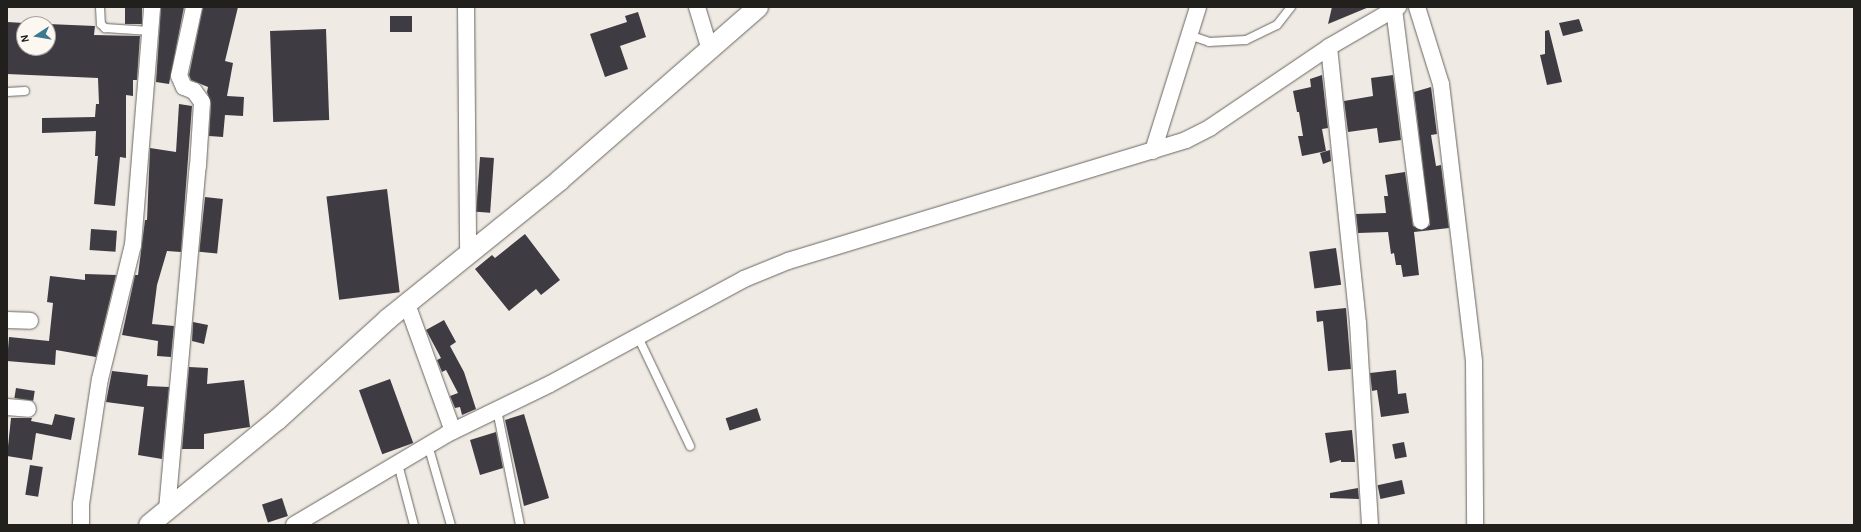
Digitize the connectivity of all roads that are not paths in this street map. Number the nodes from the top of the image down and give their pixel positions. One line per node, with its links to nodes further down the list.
1 (100, 7): 11 (lane)
2 (152, 7): 11 (street)
3 (194, 7): 31 (street)
4 (466, 7): 19 (street)
5 (697, 7): 14 (street)
6 (758, 7): 14 (street)
7 (1198, 7): 12 (street)
8 (1291, 7): 12 (lane)
9 (1416, 7): 39 (street)
10 (1396, 8): 13 (street); 18 (street)
11 (150, 31): 32 (street)
12 (1189, 34): 17 (street)
13 (1329, 47): 17 (street); 38 (street)
14 (710, 50): 19 (street)
15 (25, 91): 16 (lane)
16 (7, 92)
17 (1153, 151): 23 (street)
18 (1422, 221)
19 (468, 253): 20 (street)
20 (407, 304): 27 (street); 31 (street)
21 (7, 320): 22 (street)
22 (30, 321)
23 (638, 337): 26 (street); 29 (lane)
24 (7, 407): 25 (street)
25 (28, 409)
26 (497, 410): 27 (street); 37 (lane)
27 (453, 431): 28 (street)
28 (428, 445): 30 (street); 36 (lane)
29 (690, 446)
30 (398, 464): 34 (street); 35 (lane)
31 (167, 510): 33 (street)
32 (81, 525)
33 (149, 525)
34 (294, 525)
35 (414, 525)
36 (450, 525)
37 (520, 525)
38 (1370, 525)
39 (1475, 525)

